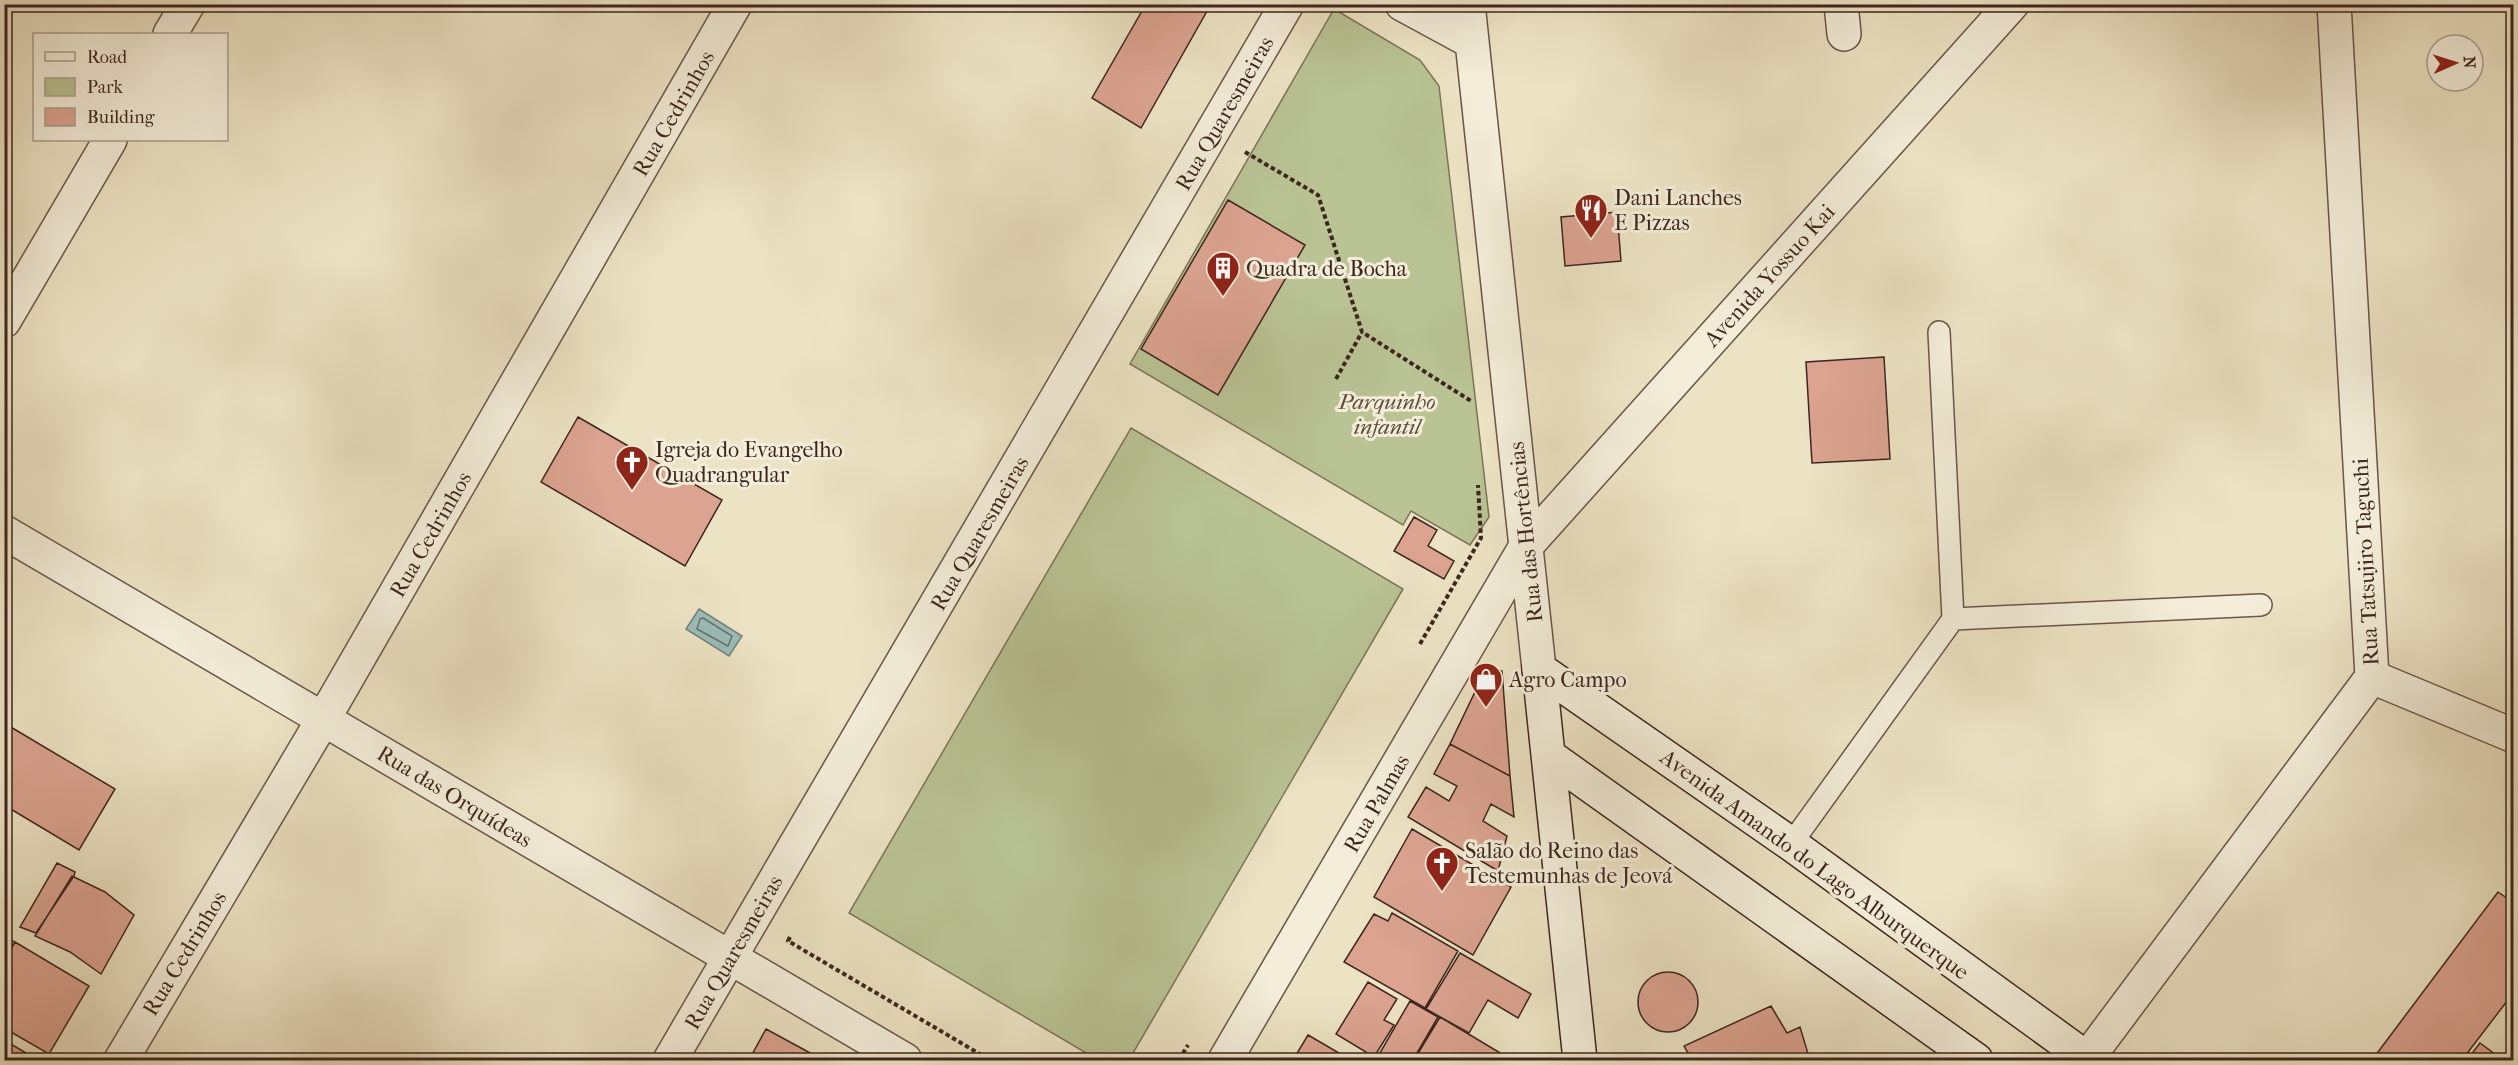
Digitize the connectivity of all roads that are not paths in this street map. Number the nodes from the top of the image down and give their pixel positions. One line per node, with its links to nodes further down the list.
1 (188, 4): 8 (street)
2 (735, 4): 19 (street, Rua Cedrinhos)
3 (1287, 4): 23 (street, Rua Quaresmeiras)
4 (1402, 4): 9 (street)
5 (1468, 4): 9 (street, Rua das Hortências)
6 (2012, 4): 14 (street, Avenida Yossuo Kai)
7 (2334, 4): 18 (street, Rua Tatsujiro Taguchi)
8 (171, 33)
9 (1472, 42): 14 (street, Rua das Hortências)
10 (109, 141): 11 (street)
11 (4, 321)
12 (1939, 332): 16 (lane)
13 (4, 532): 19 (street, Rua das Orquídeas)
14 (1526, 546): 17 (street, Rua das Hortências); 27 (street, Rua Palmas)
15 (2261, 604): 16 (lane)
16 (1953, 620): 22 (lane)
17 (1539, 669): 21 (street, Rua das Hortências); 22 (street, Avenida Amando do Lago Alburquerque)
18 (2372, 677): 20 (street); 30 (street, Rua Tatsujiro Taguchi)
19 (324, 718): 23 (street, Rua das Orquídeas); 24 (street, Rua Cedrinhos)
20 (2514, 736)
21 (1549, 756): 28 (street, Rua das Hortências); 29 (street)
22 (1791, 844): 30 (street, Avenida Amando do Lago Alburquerque)
23 (729, 959): 25 (street, Rua Quaresmeiras); 26 (street, Rua das Orquídeas)
24 (121, 1060)
25 (670, 1060)
26 (905, 1060)
27 (1225, 1060)
28 (1580, 1060)
29 (1976, 1060)
30 (2088, 1060)

